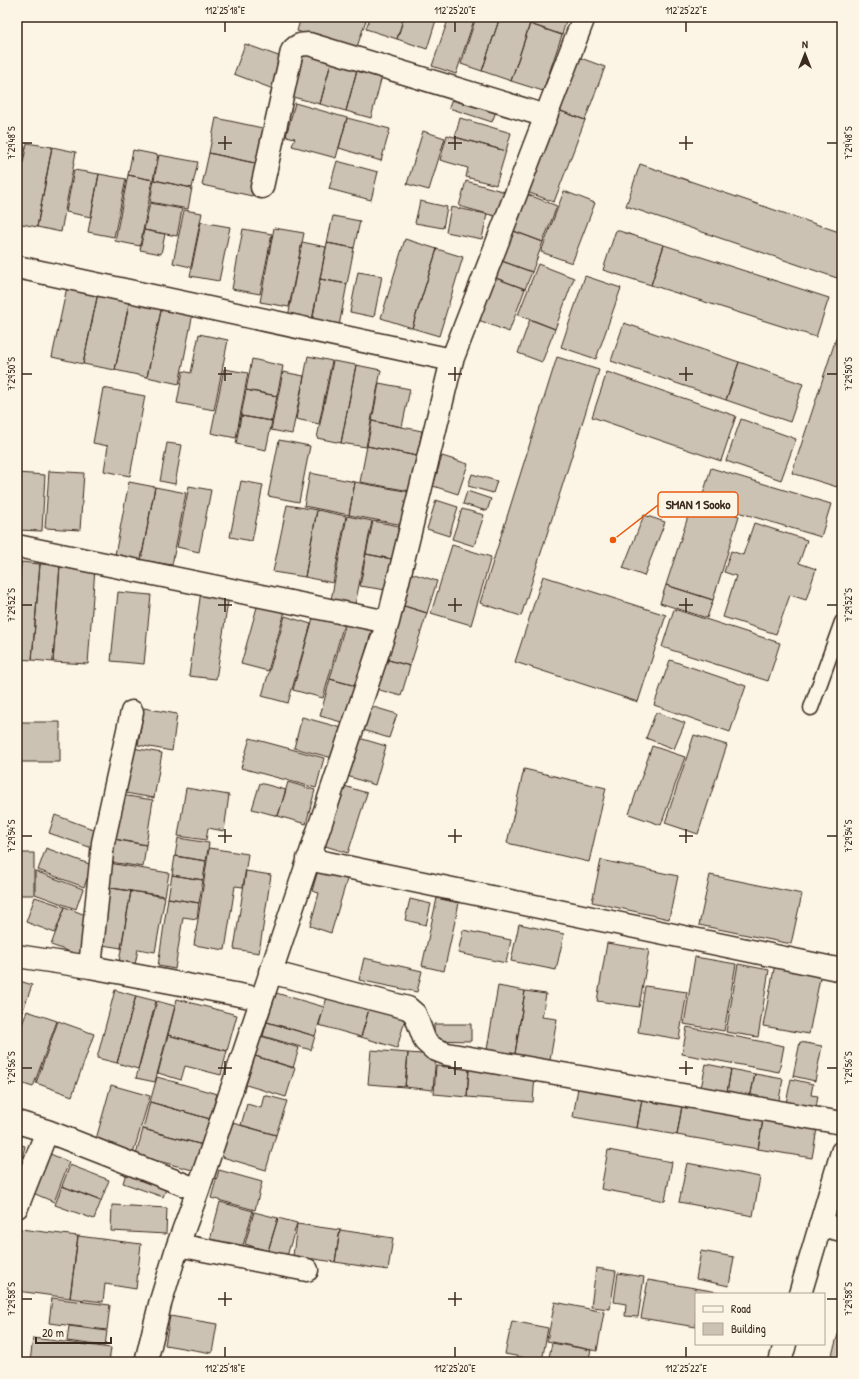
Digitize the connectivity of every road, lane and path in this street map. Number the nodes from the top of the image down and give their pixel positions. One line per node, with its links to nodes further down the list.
1 (584, 17): 2 (street)
2 (546, 116): 3 (street); 5 (street)
3 (262, 187)
4 (17, 267): 5 (street)
5 (452, 360): 7 (street)
6 (17, 546): 7 (street)
7 (388, 622): 11 (street)
8 (842, 622): 9 (lane)
9 (811, 708)
10 (132, 712): 13 (street)
11 (308, 859): 14 (street); 15 (street)
12 (17, 956): 13 (street)
13 (90, 967): 16 (street)
14 (842, 970)
15 (270, 972): 16 (street); 18 (street)
16 (261, 999): 21 (street)
17 (17, 1122): 19 (street)
18 (842, 1123)
19 (48, 1131): 21 (street); 22 (street)
20 (842, 1152): 23 (street)
21 (198, 1190): 25 (street)
22 (17, 1207)
23 (820, 1225): 24 (street); 27 (street)
24 (842, 1230)
25 (178, 1245): 26 (street); 29 (street)
26 (307, 1270)
27 (800, 1293)
28 (785, 1345): 30 (street)
29 (146, 1362)
30 (780, 1362)

